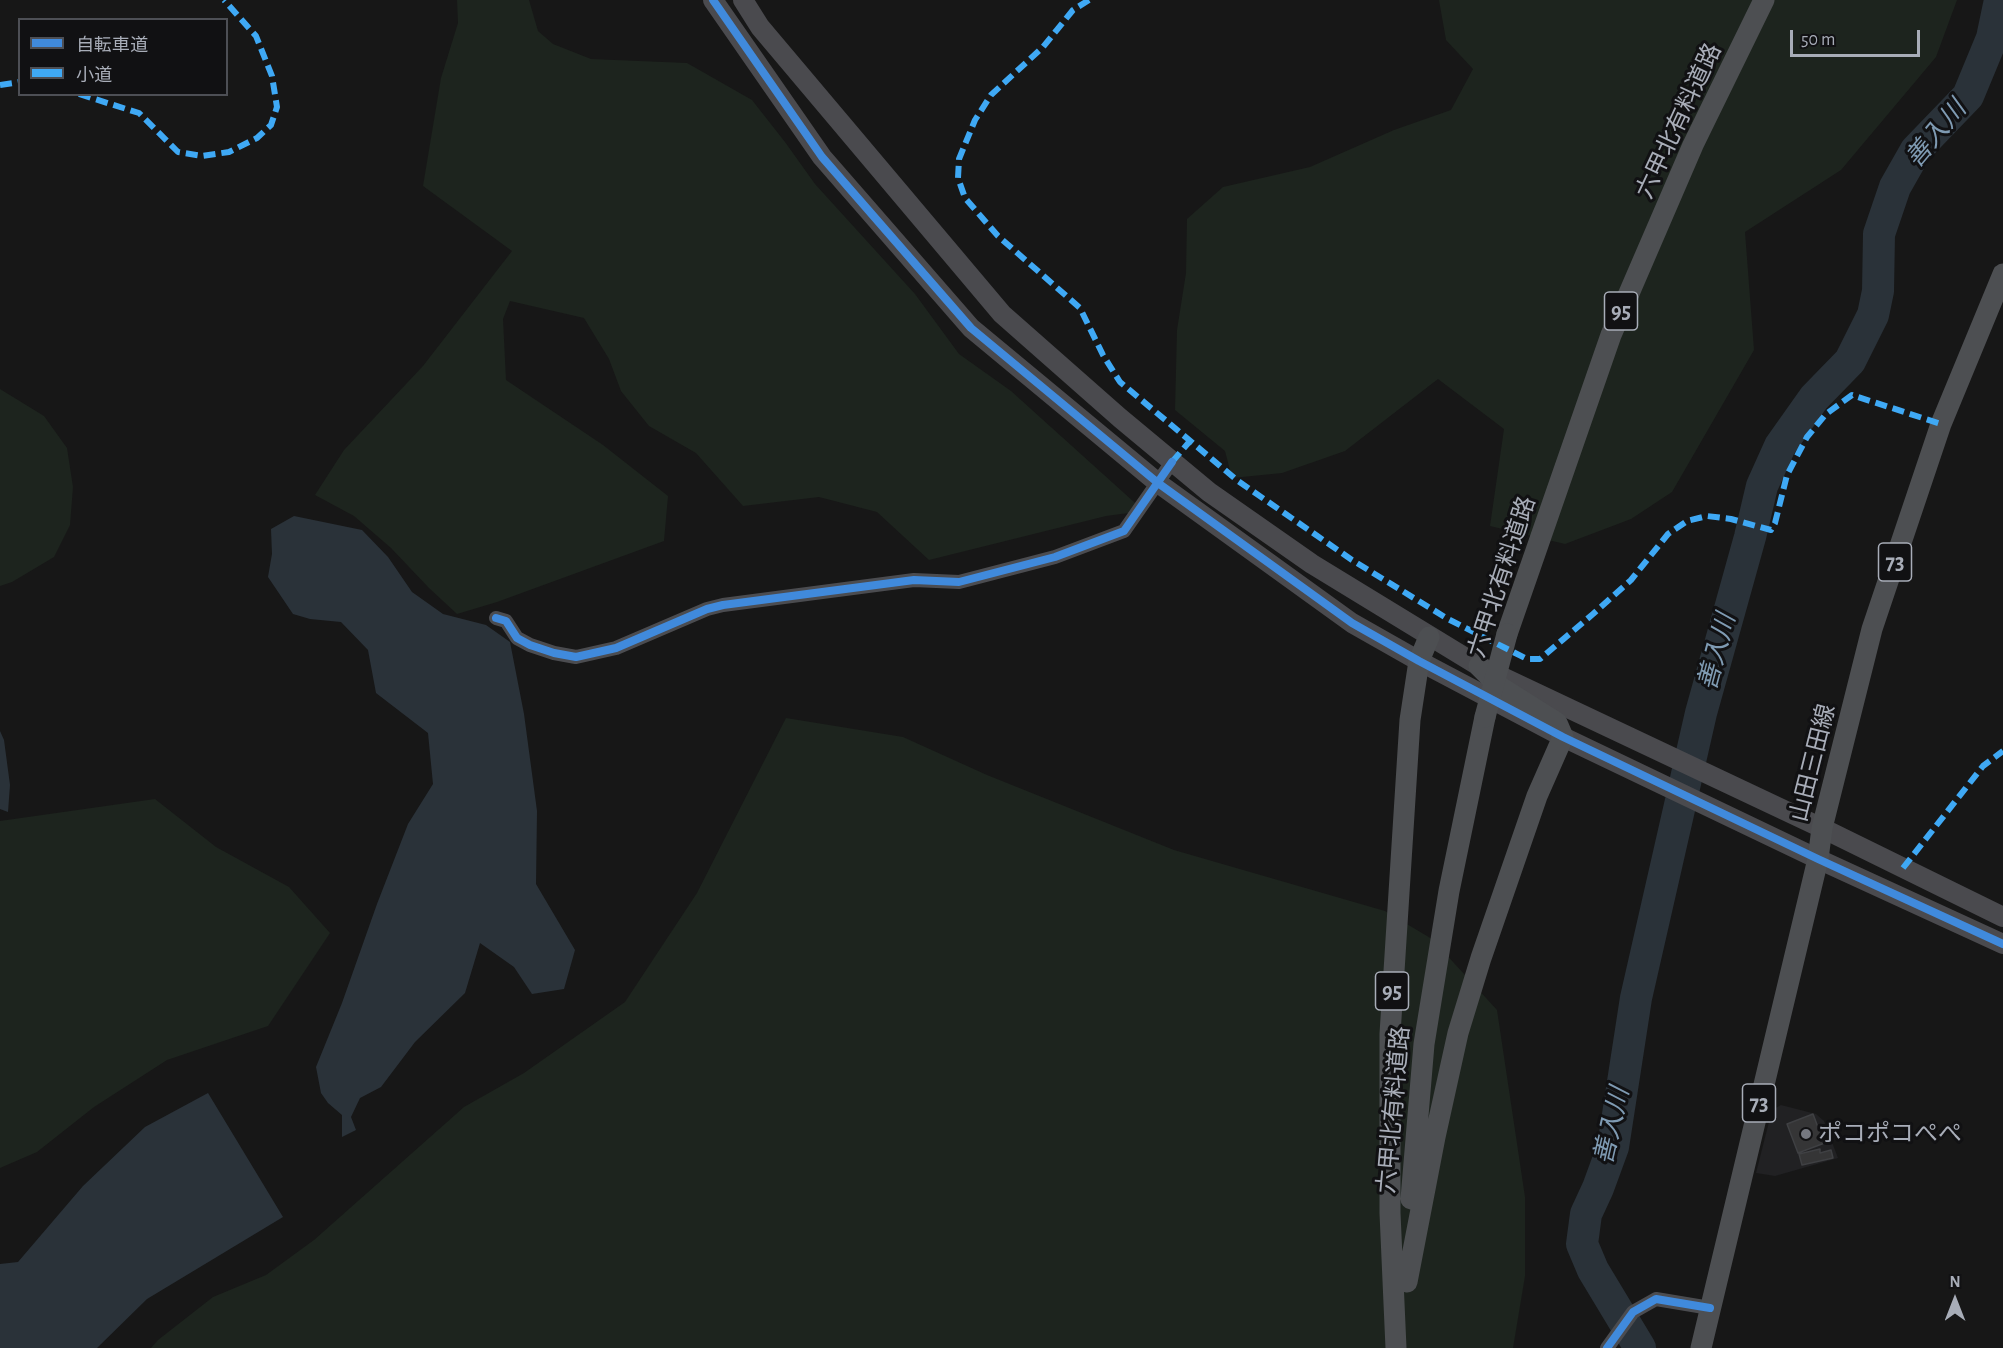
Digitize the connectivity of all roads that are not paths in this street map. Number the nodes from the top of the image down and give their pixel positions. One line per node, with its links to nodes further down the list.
1 (713, 0): 6 (street)
2 (743, 0): 5 (street)
3 (1764, 0): 16 (main road, 六甲北有料道路 / 95, bridge)
4 (2000, 288): 12 (main road, 山田三田線 / 73)
5 (1172, 462): 6 (street); 8 (street)
6 (1158, 483): 7 (street); 9 (street)
7 (496, 618)
8 (1429, 637): 9 (main road, 95); 10 (street)
9 (1419, 661): 11 (street); 18 (main road, 95)
10 (1479, 666): 11 (main road); 12 (street)
11 (1563, 738): 13 (street); 16 (main road, 95)
12 (1822, 828): 13 (main road, 山田三田線 / 73); 14 (street)
13 (1818, 859): 15 (street); 17 (main road, 山田三田線 / 73)
14 (2003, 917)
15 (2003, 944)
16 (1407, 1282): 19 (main road, 六甲北有料道路 / 95)
17 (1710, 1308): 20 (street); 21 (main road, 山田三田線 / 73)
18 (1396, 1348)
19 (1408, 1348)
20 (1607, 1348)
21 (1701, 1348)

